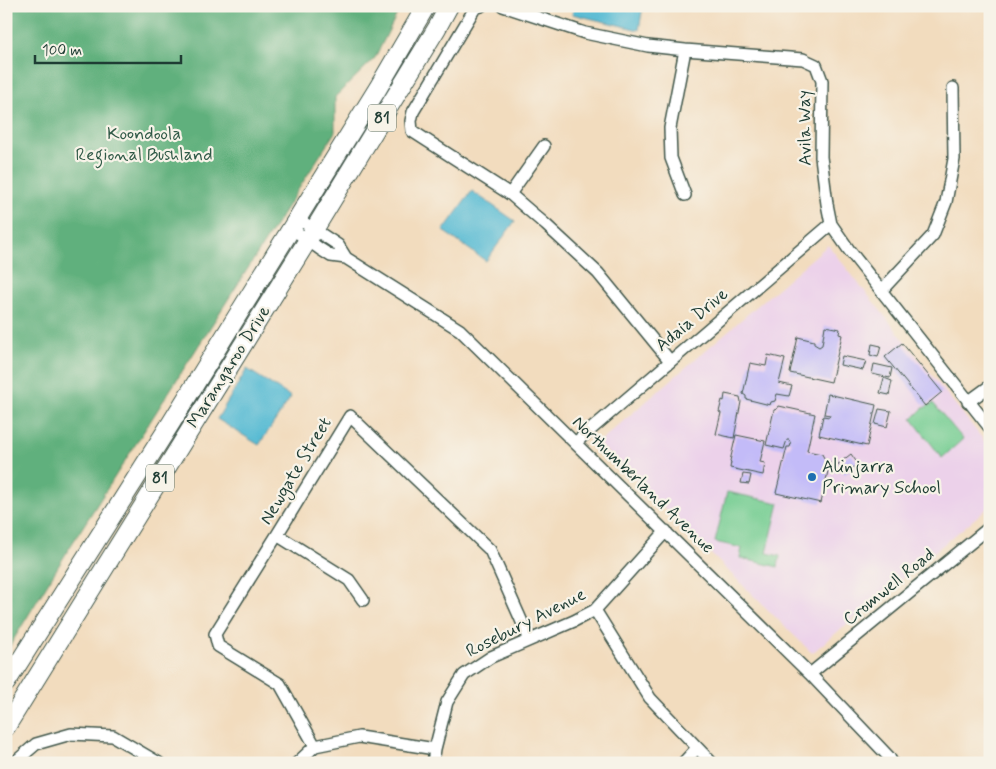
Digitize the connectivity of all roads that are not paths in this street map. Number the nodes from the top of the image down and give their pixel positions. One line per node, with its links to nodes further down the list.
1 (426, 6): 10 (main road, Marangaroo Drive / 81)
2 (449, 6): 12 (main road, Marangaroo Drive / 81)
3 (481, 6): 8 (street)
4 (503, 6): 5 (street, Avila Way)
5 (685, 50): 9 (street); 11 (street, Avila Way)
6 (954, 88): 13 (street)
7 (544, 146): 8 (street)
8 (510, 194): 14 (street)
9 (685, 195)
10 (294, 223): 12 (street, Northumberland Avenue); 26 (main road, Marangaroo Drive / 81)
11 (832, 224): 13 (street, Avila Way); 14 (street, Adaia Drive)
12 (311, 235): 18 (street, Northumberland Avenue); 27 (main road, Marangaroo Drive / 81)
13 (882, 291): 16 (street, Avila Way)
14 (670, 361): 18 (street, Adaia Drive)
15 (990, 386): 16 (street)
16 (968, 402): 17 (street, Avila Way)
17 (990, 428)
18 (575, 443): 20 (street, Northumberland Avenue)
19 (990, 527): 25 (street, Cromwell Road)
20 (666, 531): 23 (street, Rosebury Avenue); 25 (street, Northumberland Avenue)
21 (278, 535): 22 (street); 24 (street, Newgate Street); 30 (street, Newgate Street)
22 (363, 600)
23 (595, 610): 24 (street, Rosebury Avenue); 31 (street)
24 (530, 640): 32 (street, Rosebury Avenue)
25 (810, 674): 39 (street, Northumberland Avenue)
26 (6, 683)
27 (26, 694): 28 (main road); 29 (main road, Marangaroo Drive / 81)
28 (6, 718)
29 (6, 726)
30 (315, 746): 32 (street); 35 (street)
31 (697, 748): 37 (street); 38 (street)
32 (434, 749): 36 (street, Rosebury Avenue)
33 (14, 763): 34 (street)
34 (159, 763)
35 (296, 763)
36 (433, 763)
37 (683, 763)
38 (712, 763)
39 (892, 763)

